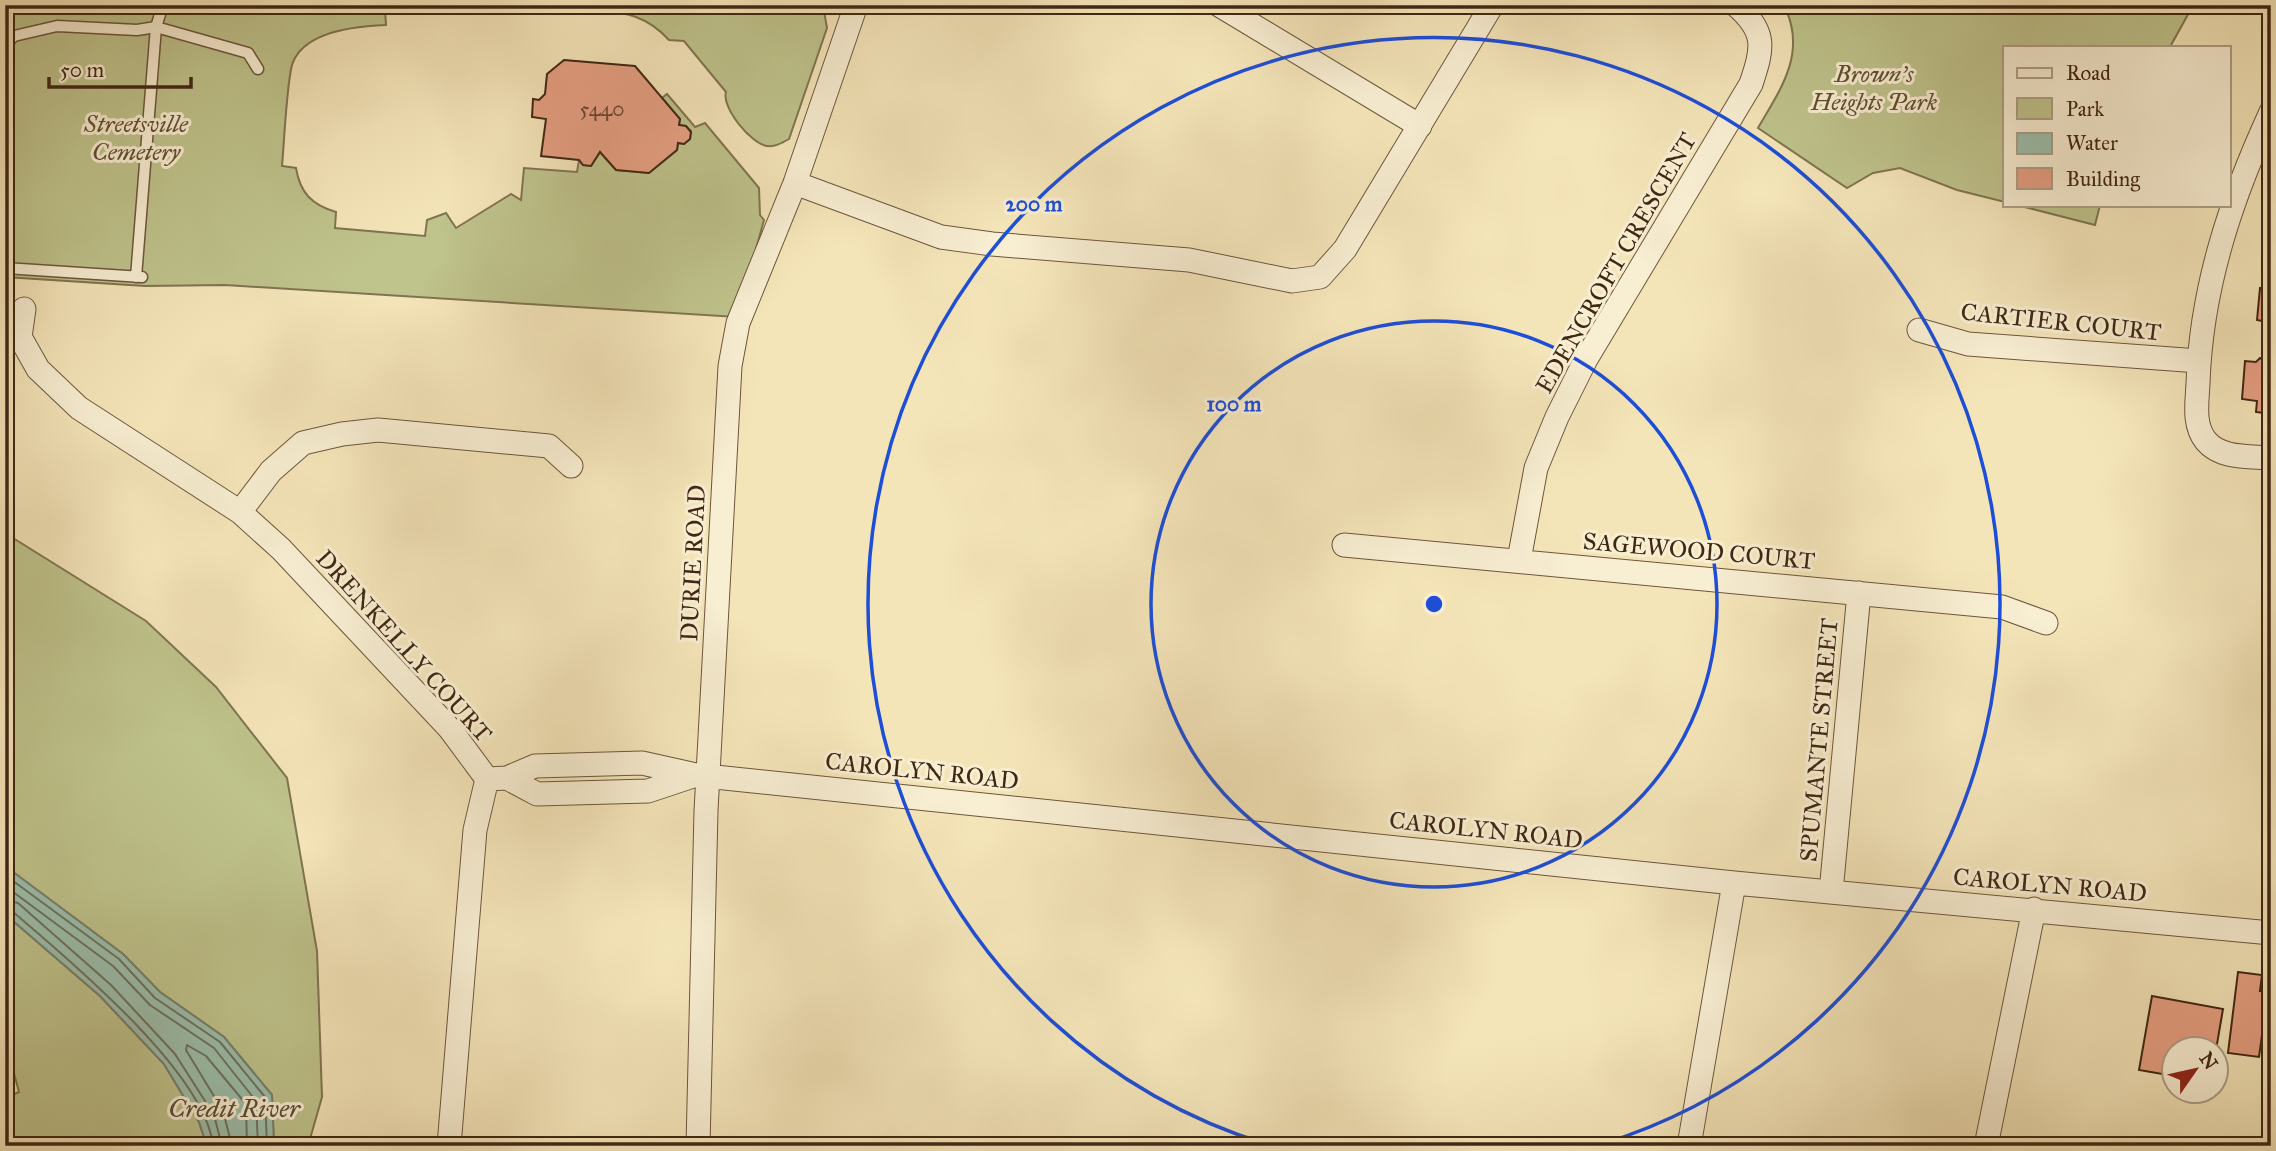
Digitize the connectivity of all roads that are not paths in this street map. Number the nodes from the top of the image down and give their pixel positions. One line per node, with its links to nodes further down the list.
1 (163, 5): 6 (lane)
2 (856, 5): 11 (street, DURIE ROAD)
3 (1219, 5): 10 (street)
4 (1492, 5): 10 (street)
5 (1735, 5): 20 (street, EDENCROFT CRESCENT)
6 (156, 27): 7 (lane); 8 (lane); 12 (lane)
7 (5, 46)
8 (258, 69)
9 (2271, 112): 15 (street)
10 (1420, 126): 11 (street)
11 (795, 183): 23 (street, DURIE ROAD)
12 (5, 268)
13 (24, 309): 18 (street, DRENKELLY COURT)
14 (1919, 330): 15 (street, CARTIER COURT)
15 (2199, 361): 16 (street)
16 (2271, 458)
17 (571, 466): 18 (street)
18 (240, 512): 24 (street, DRENKELLY COURT)
19 (1344, 545): 20 (street, SAGEWOOD COURT)
20 (1519, 560): 21 (street, SAGEWOOD COURT)
21 (1859, 593): 22 (street, SAGEWOOD COURT); 26 (street, SPUMANTE STREET)
22 (2046, 623)
23 (702, 775): 24 (street, CAROLYN ROAD); 25 (street, CAROLYN ROAD); 30 (street, DURIE ROAD)
24 (497, 779): 29 (street, DRENKELLY COURT)
25 (1734, 883): 26 (street, CAROLYN ROAD); 31 (street)
26 (1831, 892): 27 (street, CAROLYN ROAD)
27 (2034, 909): 28 (street, CAROLYN ROAD); 32 (street)
28 (2271, 933)
29 (449, 1146)
30 (698, 1146)
31 (1689, 1146)
32 (1986, 1146)

